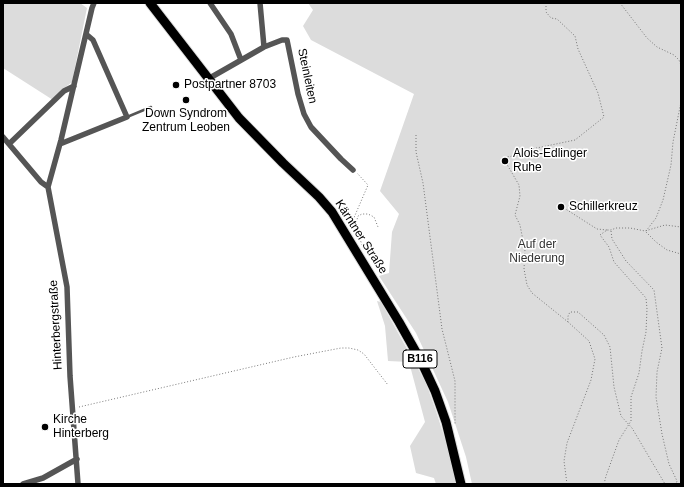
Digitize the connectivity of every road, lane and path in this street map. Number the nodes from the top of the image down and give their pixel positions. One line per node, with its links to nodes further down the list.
1 (94, 3): 7 (street, Hinterbergstraße)
2 (150, 3): 11 (main road, Kärntner Straße / B116)
3 (210, 3): 9 (street)
4 (260, 3): 8 (street)
5 (546, 3): 31 (path)
6 (620, 3): 10 (path)
7 (86, 34): 12 (street, Hinterbergstraße); 15 (street)
8 (264, 47): 9 (street, Steinleiten); 20 (street, Steinleiten)
9 (241, 60): 11 (street, Steinleiten)
10 (681, 65)
11 (208, 79): 30 (main road, Kärntner Straße / B116)
12 (74, 86): 18 (street); 19 (street, Hinterbergstraße)
13 (681, 102): 28 (path)
14 (151, 107): 15 (lane)
15 (127, 116): 19 (street)
16 (416, 135): 34 (path)
17 (3, 137): 18 (street)
18 (9, 144): 21 (street)
19 (60, 144): 21 (street, Hinterbergstraße)
20 (353, 170): 23 (path)
21 (48, 187): 33 (street, Hinterbergstraße)
22 (564, 208): 26 (path)
23 (353, 220)
24 (378, 227): 30 (path)
25 (681, 227): 28 (path)
26 (607, 230): 27 (path); 35 (path)
27 (611, 230): 28 (path); 43 (path)
28 (646, 231): 29 (path)
29 (681, 254)
30 (362, 261): 39 (main road, Kärntner Straße / B116)
31 (568, 322): 35 (path); 40 (path)
32 (388, 385): 33 (path)
33 (72, 408): 36 (street, Hinterbergstraße)
34 (455, 425)
35 (629, 425): 41 (path); 42 (path)
36 (77, 459): 37 (street); 38 (street, Hinterbergstraße)
37 (23, 484)
38 (78, 484)
39 (461, 484)
40 (567, 484)
41 (604, 484)
42 (665, 484)
43 (676, 484)

